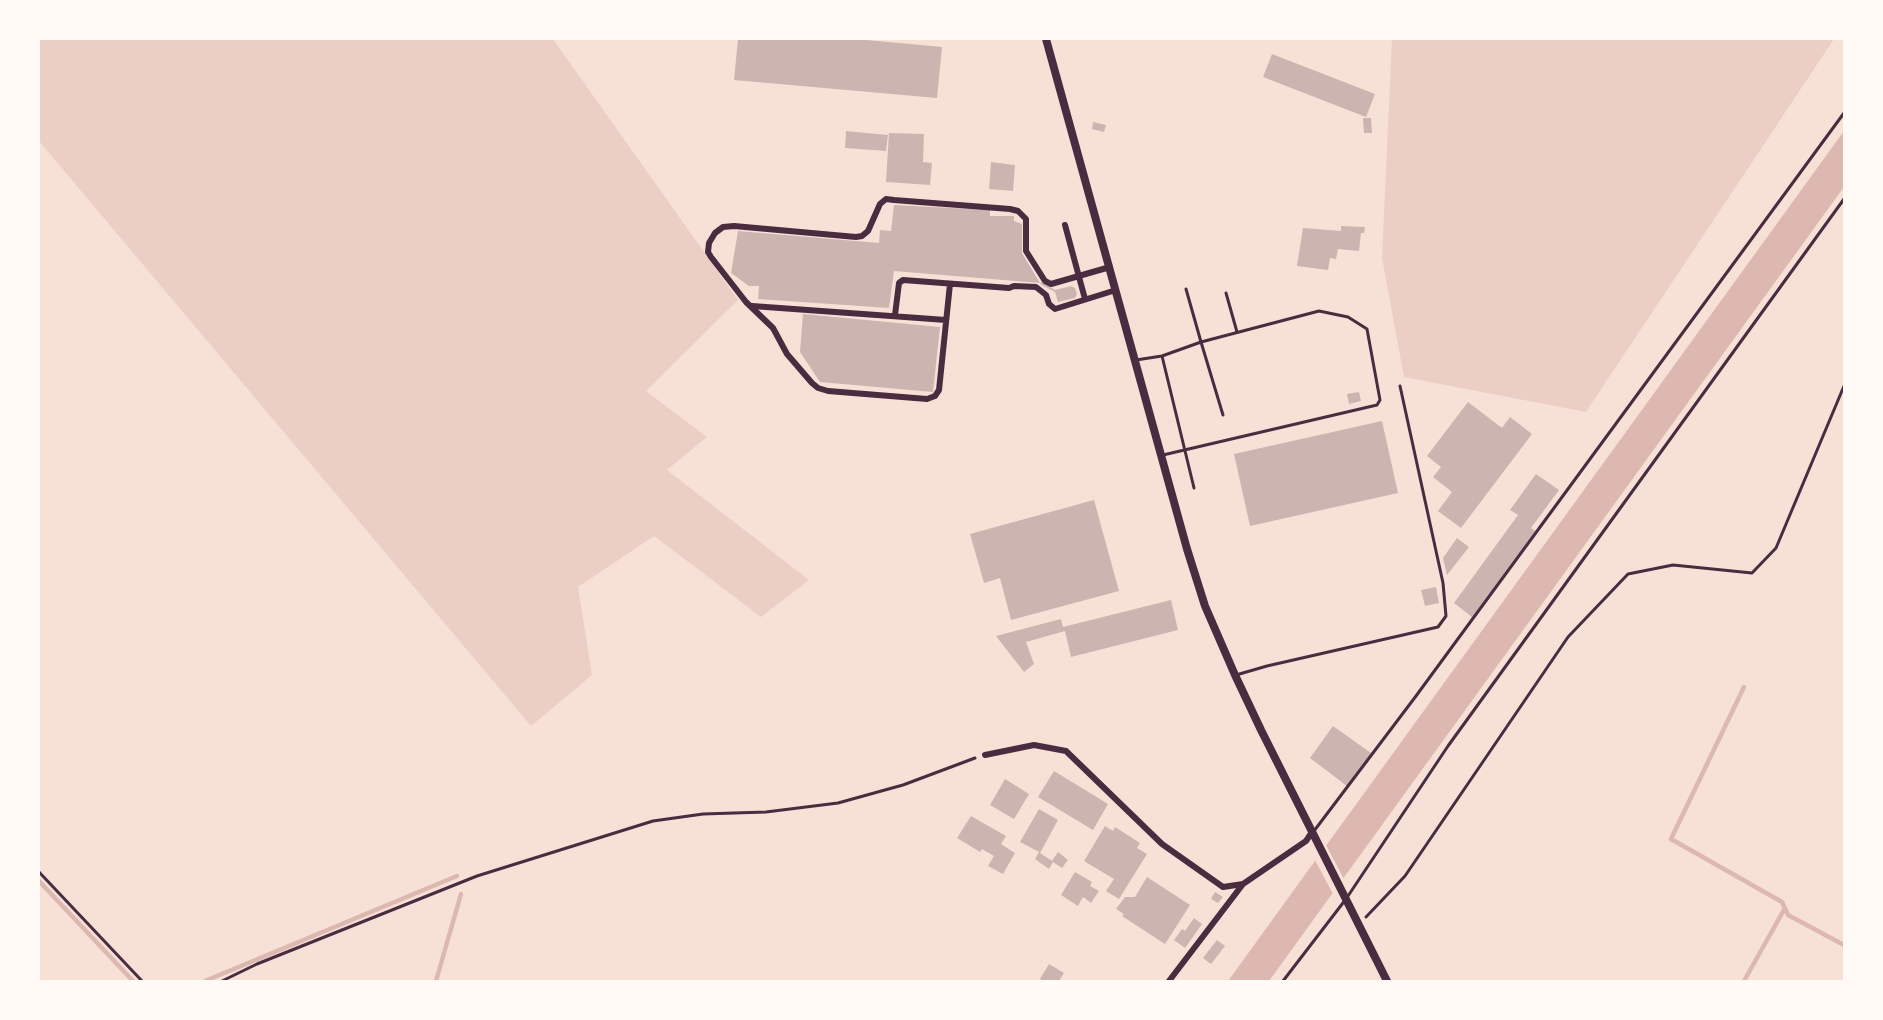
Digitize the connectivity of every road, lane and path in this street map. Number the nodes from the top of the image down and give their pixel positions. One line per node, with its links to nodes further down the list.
1 (1046, 39): 5 (street)
2 (1844, 113): 27 (lane)
3 (1844, 199): 30 (lane)
4 (1065, 225): 6 (street)
5 (1110, 267): 6 (street); 9 (street)
6 (1079, 276): 11 (street); 12 (street)
7 (950, 284): 11 (street); 13 (street); 14 (street)
8 (1186, 289): 16 (lane)
9 (1116, 290): 11 (street); 18 (street)
10 (1226, 293): 15 (lane)
11 (1085, 299)
12 (751, 306): 13 (street); 14 (street)
13 (895, 315): 14 (street)
14 (946, 320)
15 (1237, 332): 16 (lane); 22 (lane)
16 (1202, 342): 17 (lane); 21 (lane)
17 (1162, 356): 18 (lane); 22 (lane)
18 (1136, 360): 23 (street)
19 (1400, 386): 25 (lane)
20 (1844, 386): 31 (path)
21 (1223, 415)
22 (1185, 449): 23 (lane); 24 (lane)
23 (1161, 456): 25 (street)
24 (1194, 488)
25 (1235, 675): 27 (street)
26 (985, 755): 29 (street); 33 (path)
27 (1312, 832): 29 (street); 30 (street)
28 (39, 872): 32 (path)
29 (1243, 884): 34 (street)
30 (1346, 899): 31 (street); 35 (lane)
31 (1359, 925): 36 (street)
32 (142, 981)
33 (222, 981)
34 (1169, 981)
35 (1283, 981)
36 (1388, 981)

